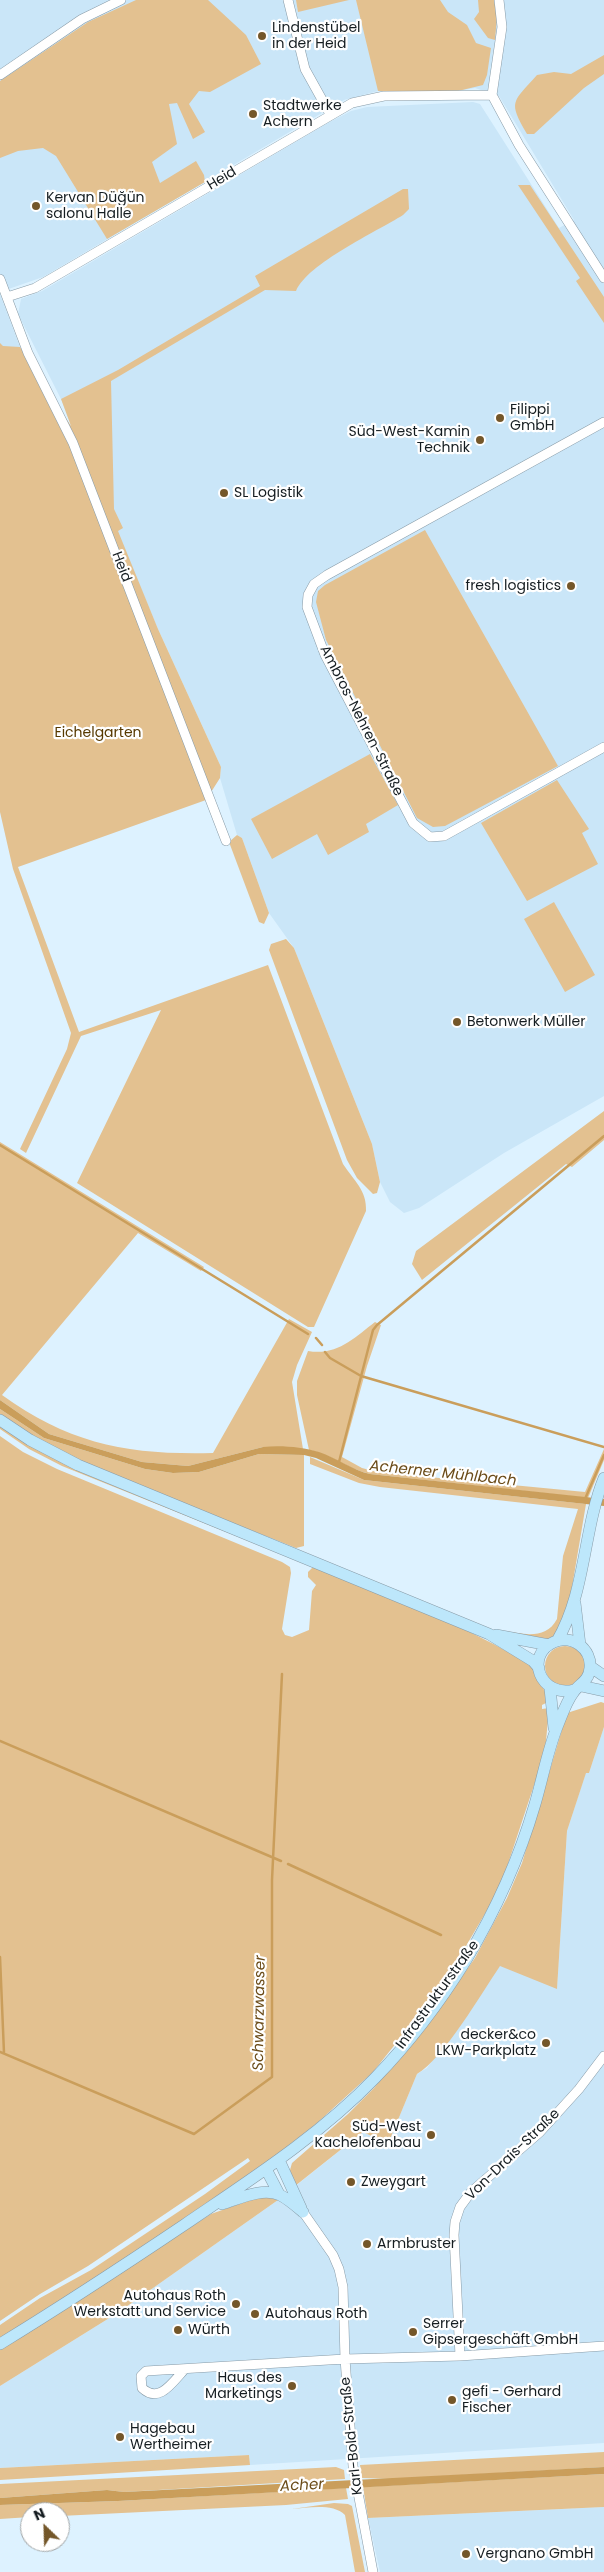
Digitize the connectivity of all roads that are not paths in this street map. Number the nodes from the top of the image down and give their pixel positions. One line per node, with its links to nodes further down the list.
1 (121, 0): 4 (street)
2 (288, 0): 6 (street)
3 (499, 0): 5 (street)
4 (0, 75)
5 (492, 95): 6 (street, Heid); 8 (street)
6 (330, 114): 9 (street, Heid)
7 (0, 278): 9 (street, Heid)
8 (604, 278)
9 (7, 297): 12 (street, Heid)
10 (604, 422): 11 (street, Ambros-Nehren-Straße)
11 (604, 747)
12 (226, 841)
13 (0, 1420): 16 (street)
14 (602, 1483): 15 (street)
15 (575, 1598): 17 (street); 18 (street)
16 (489, 1634): 17 (street); 20 (street)
17 (553, 1643): 18 (street); 20 (street)
18 (580, 1645): 19 (street)
19 (591, 1667): 21 (street); 23 (street)
20 (539, 1668): 22 (street)
21 (604, 1676)
22 (550, 1688): 23 (street); 25 (street)
23 (577, 1688): 24 (street); 25 (street)
24 (604, 1691)
25 (554, 1733): 27 (street, Infrastrukturstraße)
26 (604, 2056): 34 (street, Von-Drais-Straße)
27 (279, 2160): 28 (street, Infrastrukturstraße); 31 (street)
28 (266, 2169): 29 (street); 30 (street, Infrastrukturstraße)
29 (279, 2194): 30 (street); 31 (street)
30 (208, 2209): 32 (street, Infrastrukturstraße)
31 (303, 2212): 35 (street, Karl-Bold-Straße)
32 (0, 2344)
33 (604, 2346): 34 (street)
34 (460, 2356): 35 (street)
35 (345, 2360): 36 (street, Karl-Bold-Straße); 37 (street, Karl-Bold-Straße)
36 (184, 2370): 36 (street, Karl-Bold-Straße)
37 (373, 2572)

